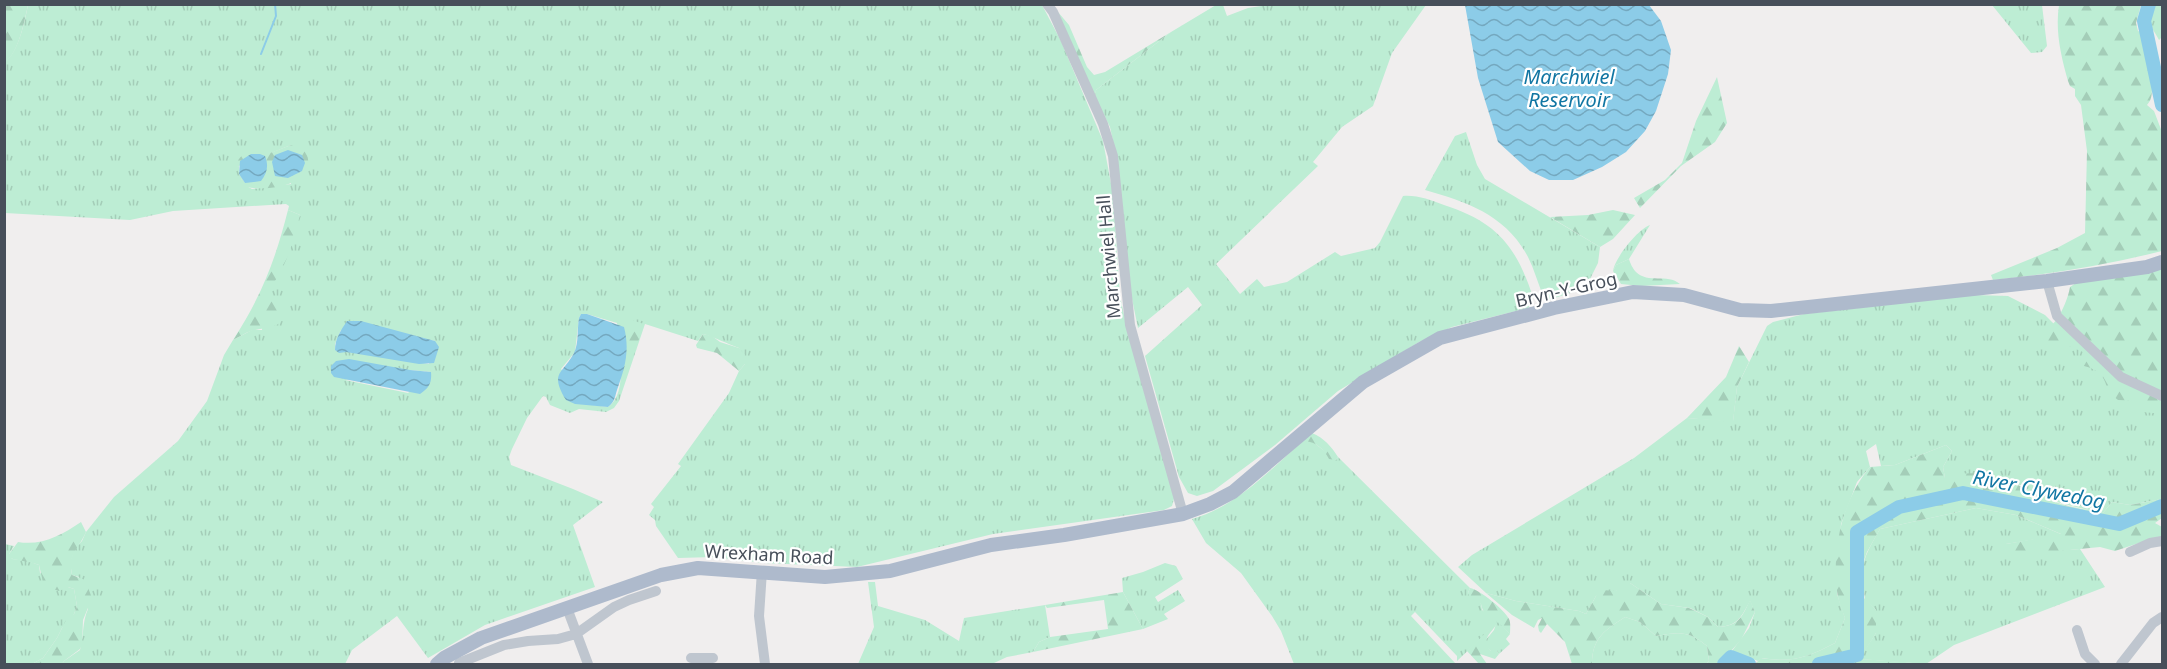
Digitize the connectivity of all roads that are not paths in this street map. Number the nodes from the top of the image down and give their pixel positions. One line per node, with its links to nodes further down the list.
1 (1047, 4): 5 (street, Marchwiel Hall)
2 (2163, 262): 3 (main road, Bryn-Y-Grog)
3 (2047, 281): 4 (street); 5 (main road, Bryn-Y-Grog)
4 (2163, 396)
5 (1184, 514): 8 (main road, Wrexham Road)
6 (2163, 541): 7 (street)
7 (2130, 552)
8 (762, 571): 10 (main road, Wrexham Road); 19 (street)
9 (656, 591): 12 (street)
10 (567, 608): 12 (street); 17 (main road, Wrexham Road)
11 (2154, 618): 21 (street)
12 (576, 634): 16 (street); 18 (street)
13 (2081, 635): 20 (street)
14 (691, 658): 15 (street)
15 (707, 660)
16 (466, 662)
17 (437, 664)
18 (588, 664)
19 (765, 664)
20 (2095, 664)
21 (2121, 664)

